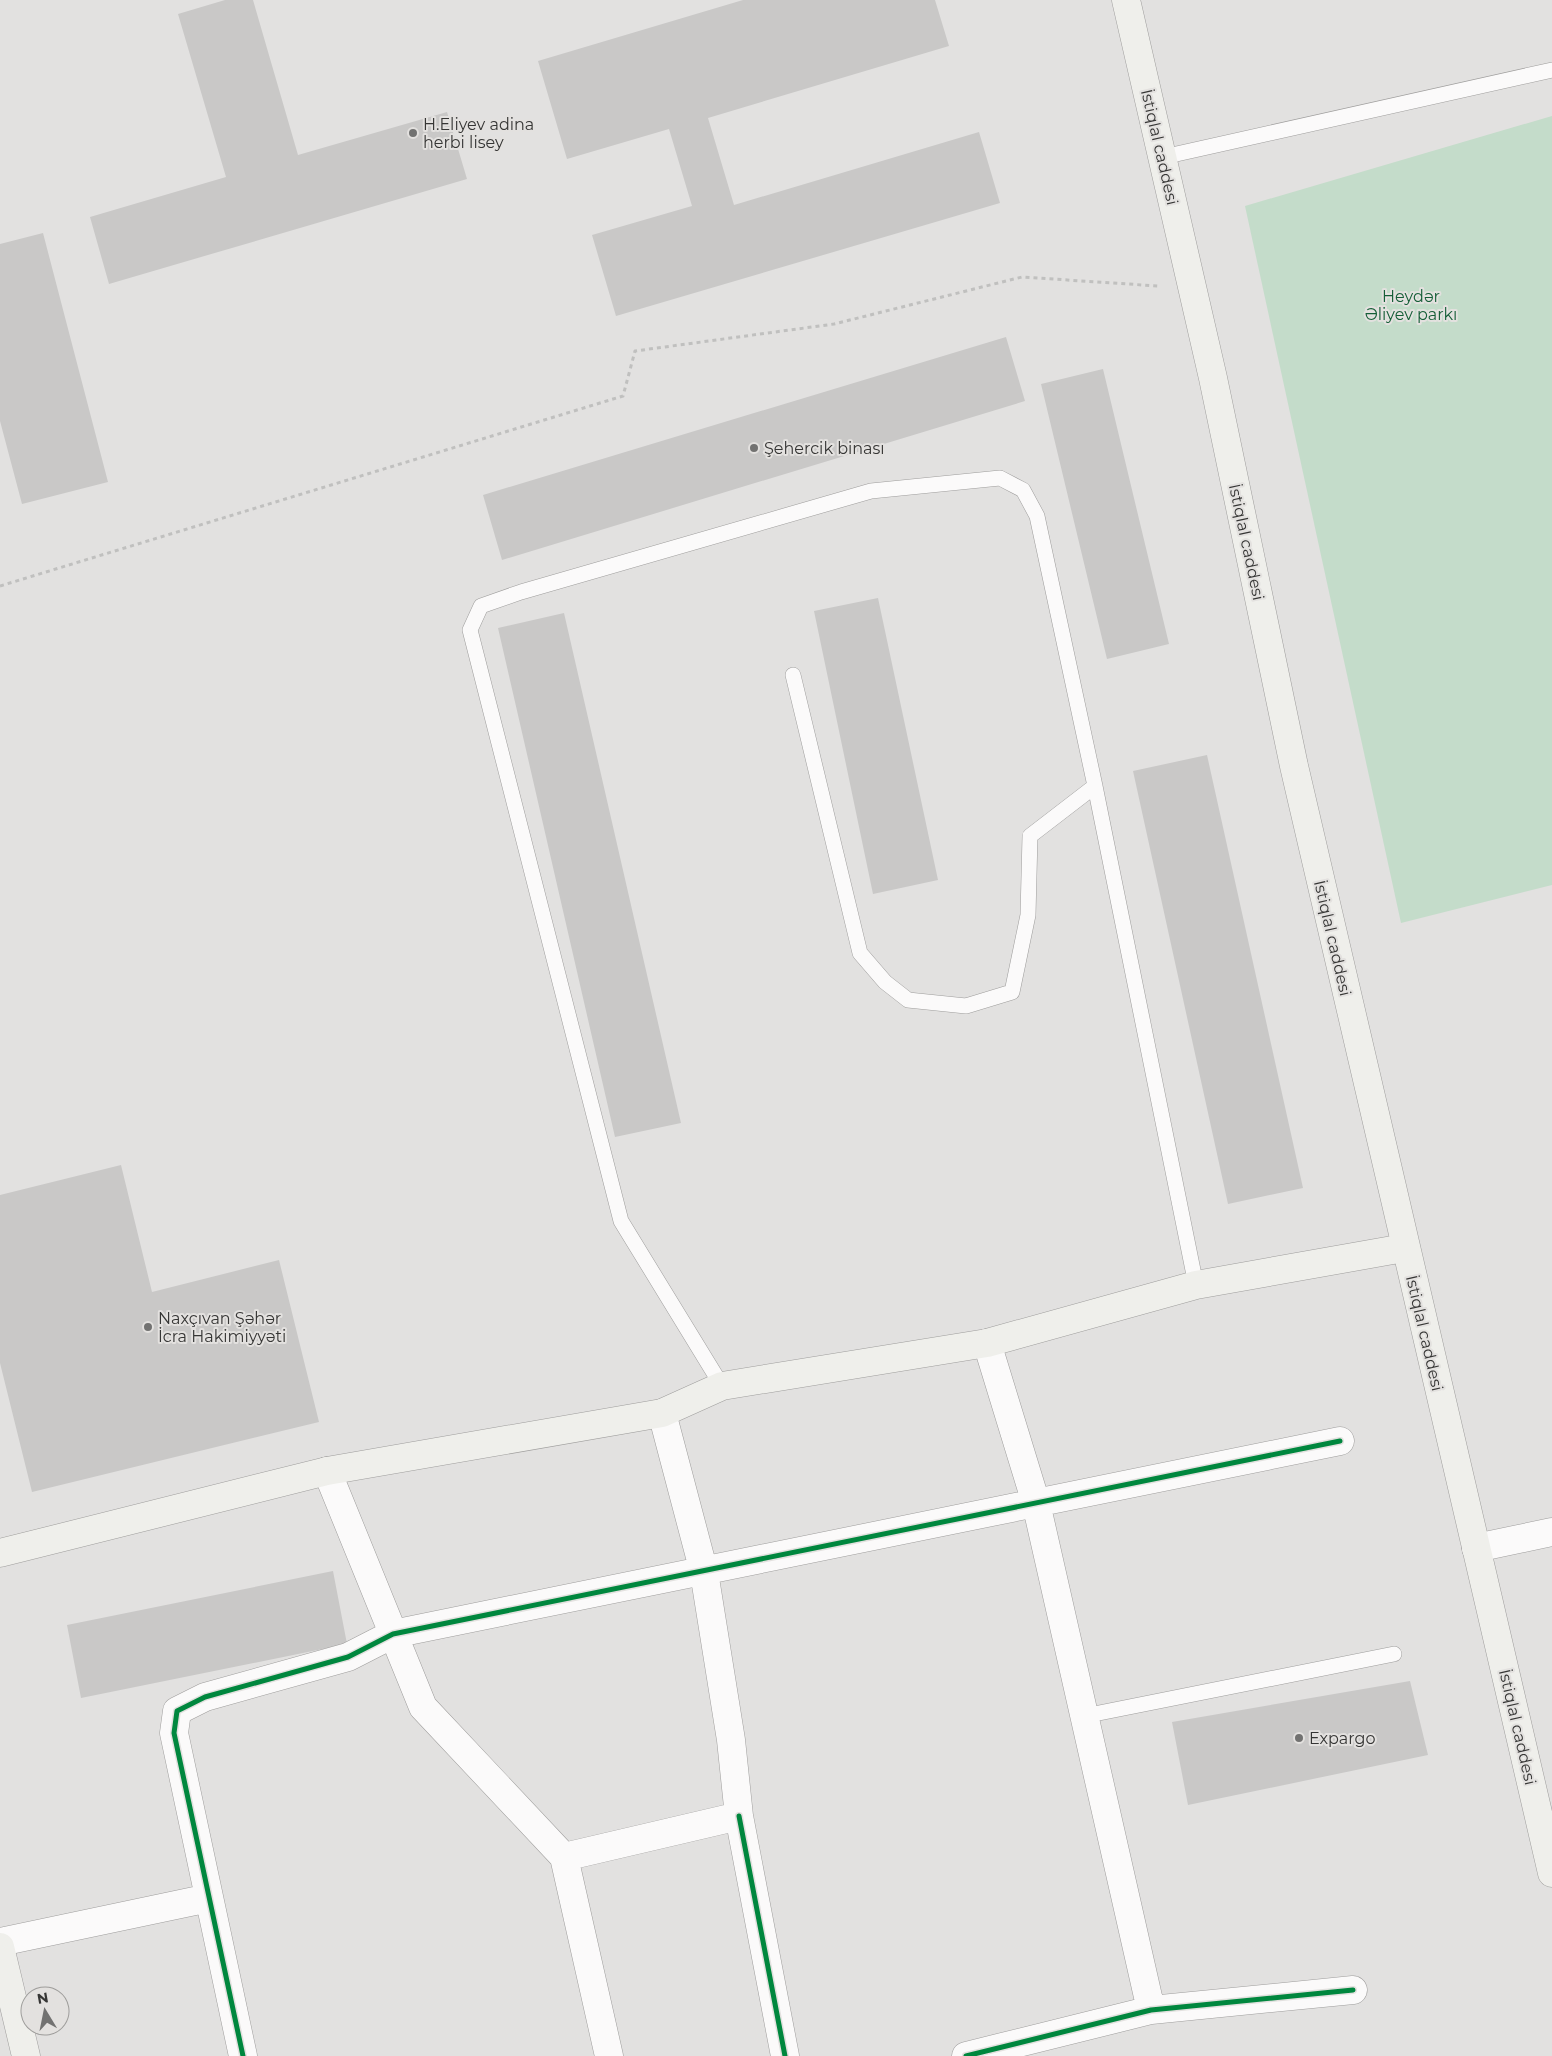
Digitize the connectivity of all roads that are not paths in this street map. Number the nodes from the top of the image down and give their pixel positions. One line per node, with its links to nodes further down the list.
1 (1126, 0): 3 (main road, İstiqlal caddesi)
2 (1552, 70): 3 (lane)
3 (1163, 157): 6 (main road, İstiqlal caddesi)
4 (792, 676): 5 (lane)
5 (1095, 786): 7 (lane); 9 (lane)
6 (1404, 1248): 7 (main road); 15 (main road, İstiqlal caddesi)
7 (1196, 1285): 8 (main road)
8 (987, 1343): 9 (main road); 13 (street)
9 (722, 1386): 10 (main road)
10 (662, 1413): 12 (main road); 17 (street)
11 (1340, 1441): 13 (street)
12 (327, 1471): 16 (main road); 18 (street)
13 (1036, 1503): 17 (street); 20 (street)
14 (1552, 1532): 15 (street)
15 (1476, 1548): 23 (main road, İstiqlal caddesi)
16 (0, 1553)
17 (704, 1572): 18 (street); 21 (street)
18 (393, 1634): 22 (street); 24 (street)
19 (1394, 1654): 20 (lane)
20 (1084, 1716): 28 (street)
21 (739, 1816): 22 (street); 32 (street)
22 (564, 1857): 31 (street)
23 (1552, 1874)
24 (209, 1898): 25 (street); 30 (street)
25 (0, 1942)
26 (0, 1947): 29 (main road)
27 (1353, 1990): 28 (street)
28 (1151, 2010): 33 (street)
29 (26, 2056)
30 (243, 2056)
31 (609, 2056)
32 (785, 2056)
33 (966, 2056)

